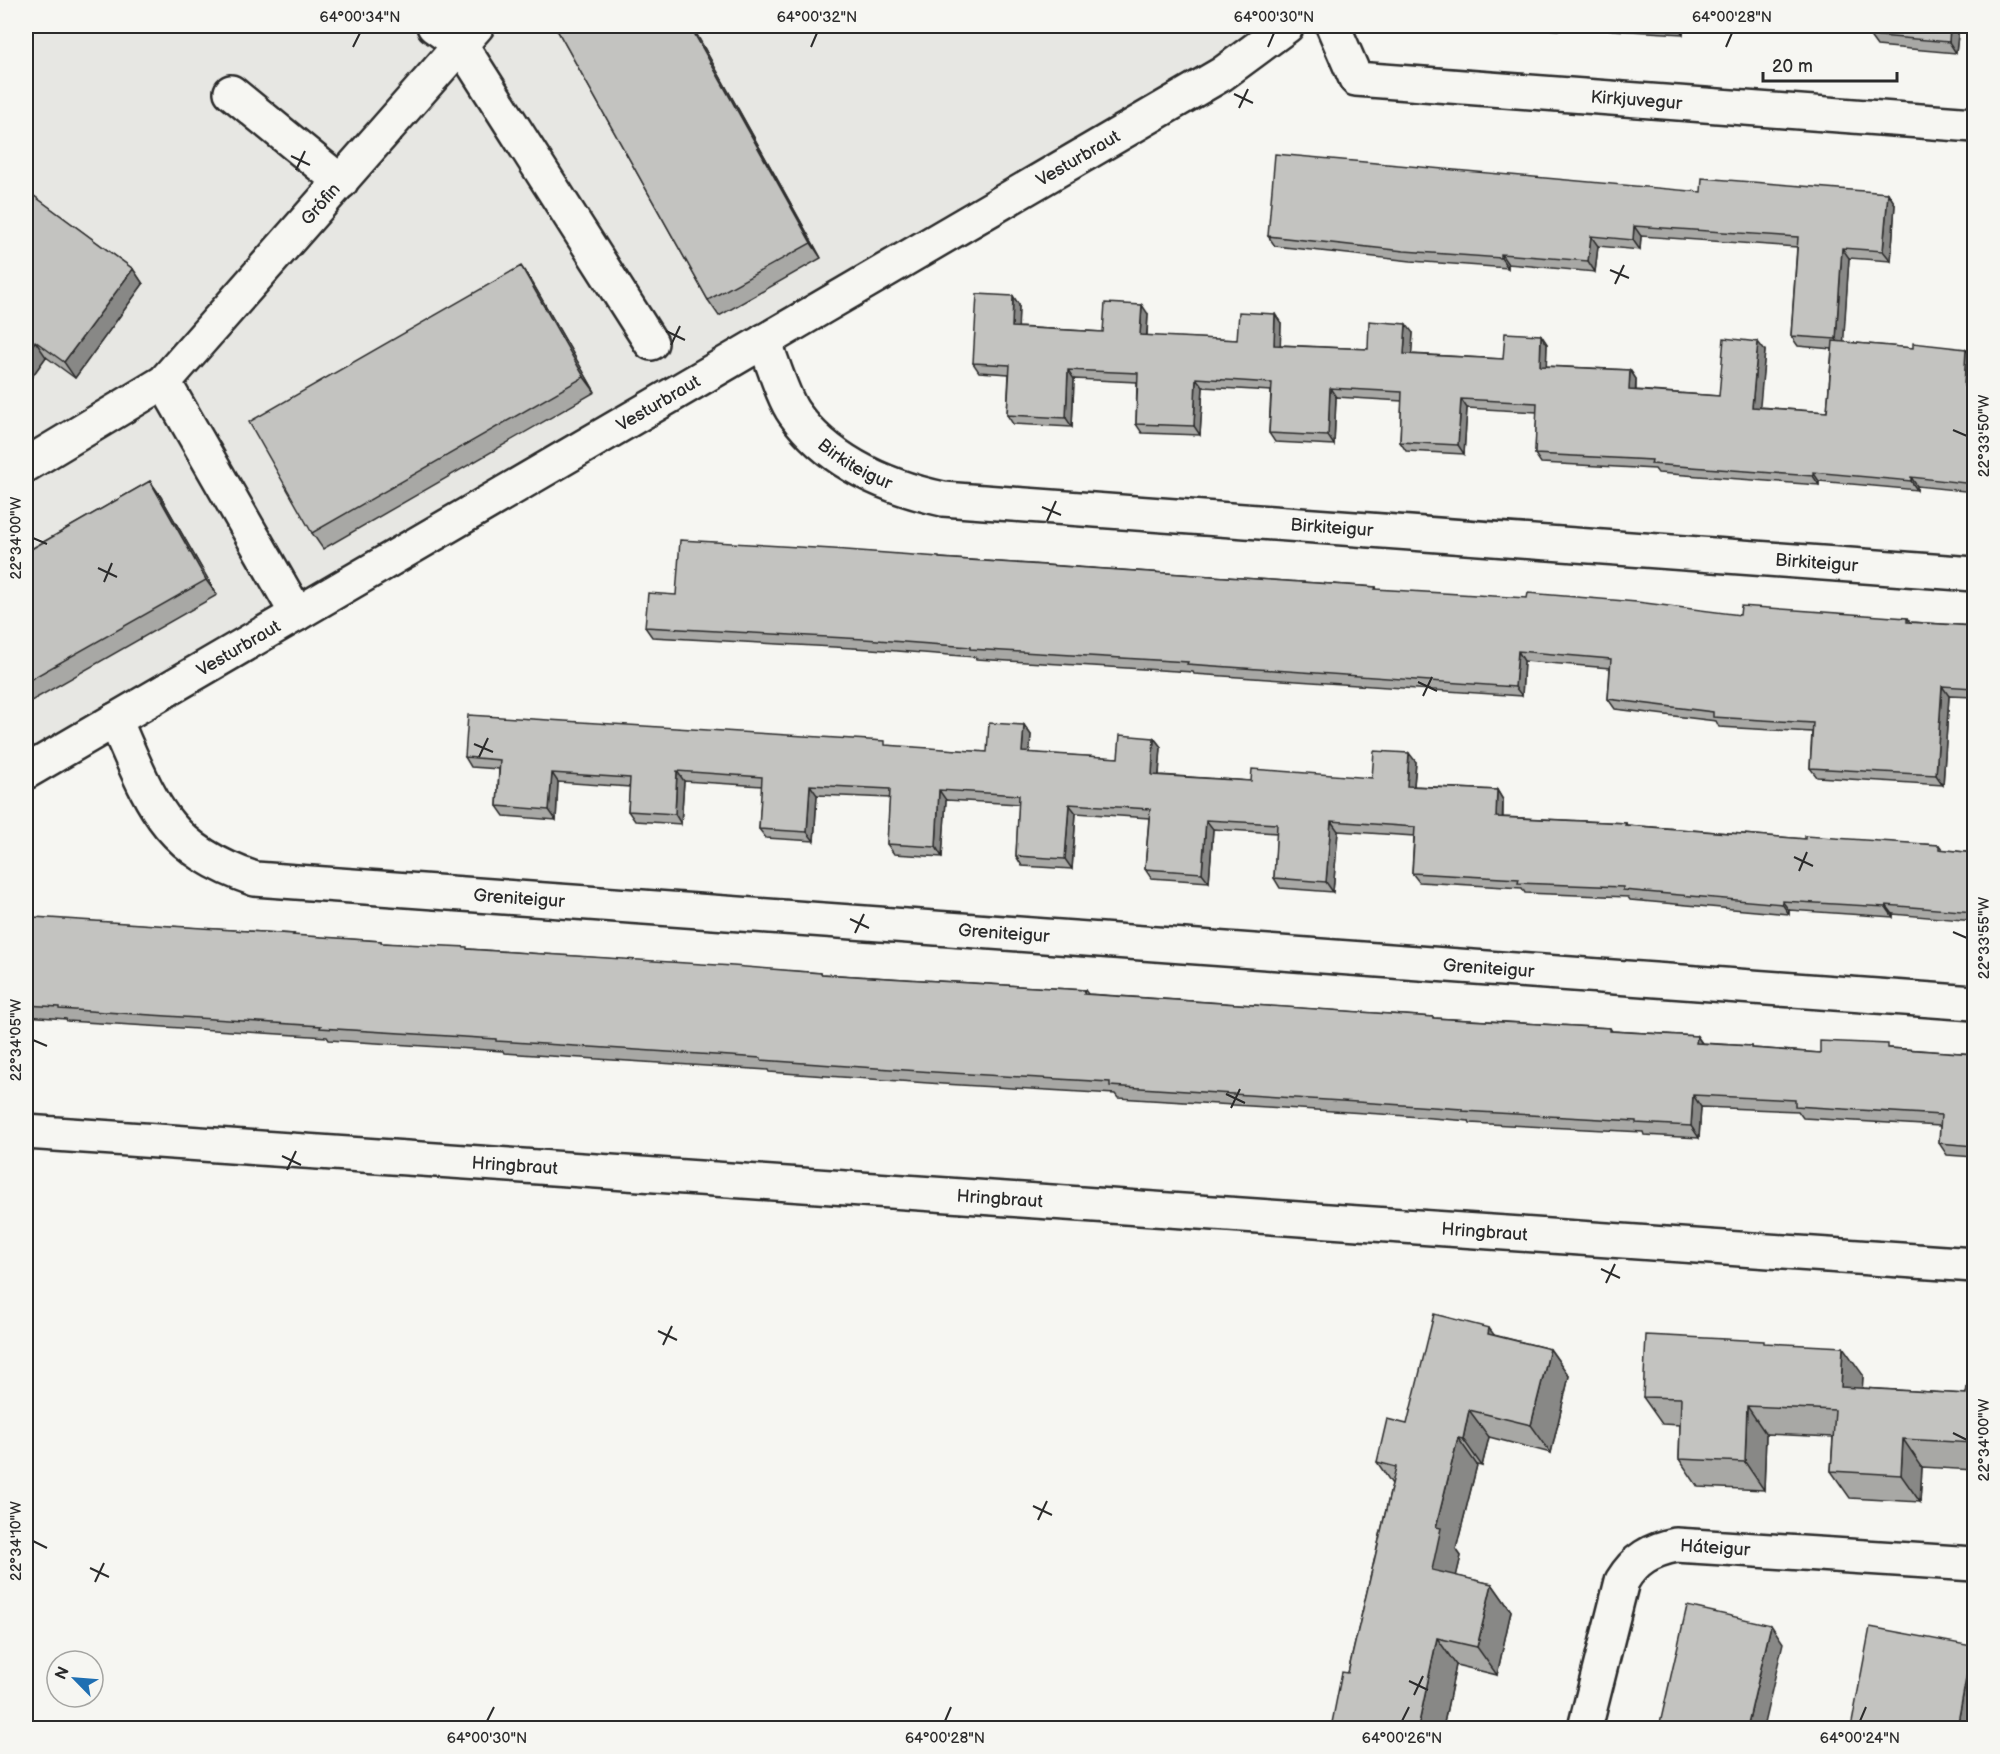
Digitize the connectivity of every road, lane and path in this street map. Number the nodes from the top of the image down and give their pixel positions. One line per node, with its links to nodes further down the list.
1 (434, 26): 4 (street)
2 (1287, 26): 8 (street, Vesturbraut)
3 (1333, 26): 6 (street, Kirkjuvegur)
4 (469, 35): 7 (street, Grófin); 9 (street)
5 (231, 92): 7 (street)
6 (1974, 125)
7 (341, 182): 10 (street, Grófin)
8 (764, 341): 12 (street, Birkiteigur); 13 (street, Vesturbraut)
9 (651, 343)
10 (164, 382): 11 (street, Grófin); 13 (street)
11 (26, 465)
12 (1974, 574)
13 (297, 614): 14 (street, Vesturbraut)
14 (114, 720): 15 (street, Vesturbraut); 16 (street, Greniteigur)
15 (26, 772)
16 (1974, 1003)
17 (26, 1132): 18 (street, Hringbraut)
18 (1974, 1265)
19 (1974, 1564): 20 (street, Háteigur)
20 (1585, 1728)

